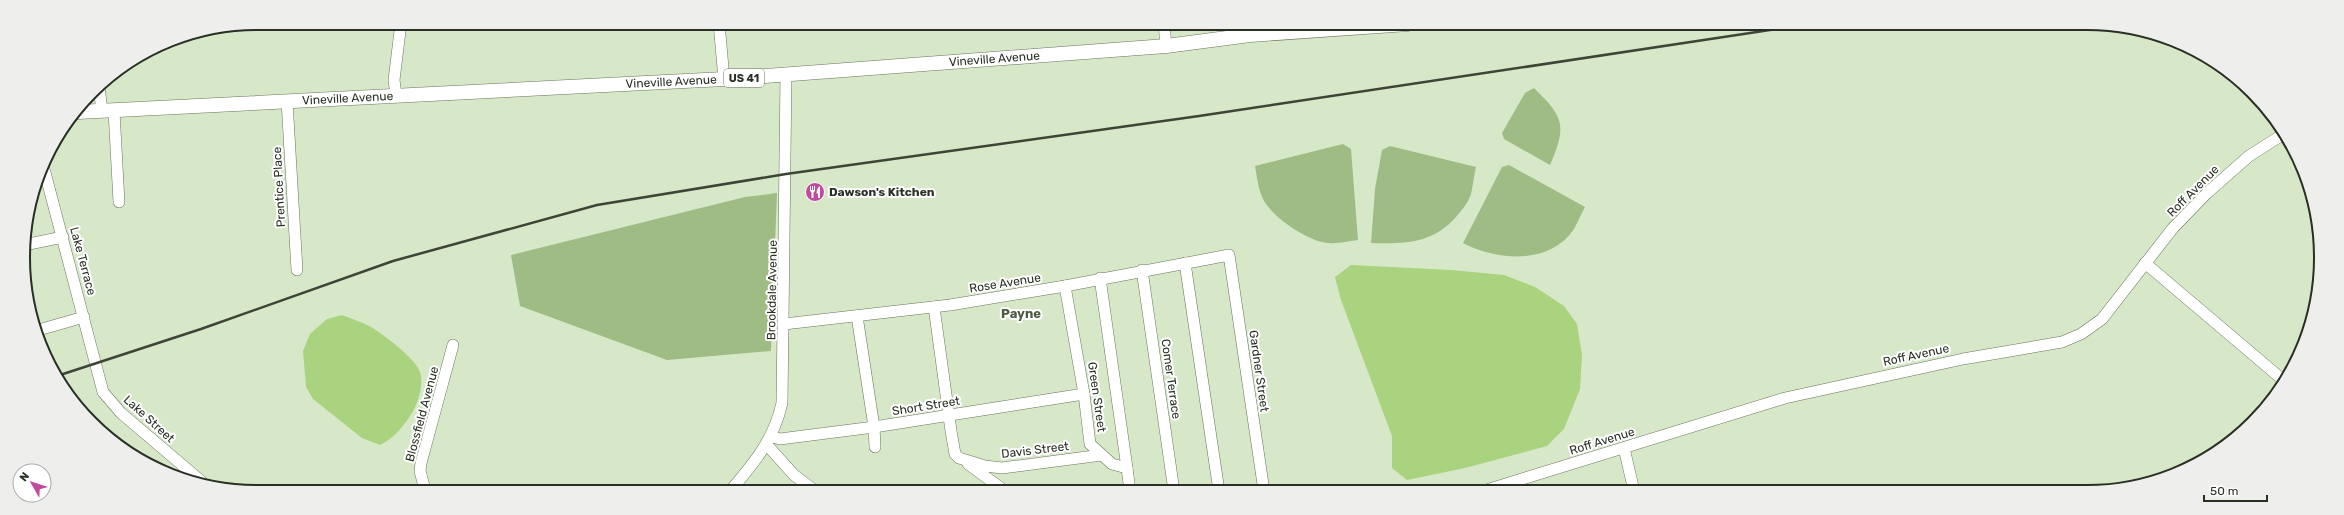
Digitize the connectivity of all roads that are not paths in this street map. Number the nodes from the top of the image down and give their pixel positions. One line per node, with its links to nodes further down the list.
1 (400, 30): 9 (street)
2 (720, 30): 7 (street)
3 (1165, 30): 5 (street)
4 (1307, 30): 5 (main road, Vineville Avenue / US 41)
5 (1166, 46): 6 (main road, Vineville Avenue / US 41)
6 (786, 74): 7 (main road, Vineville Avenue / US 41); 28 (street, Brookdale Avenue)
7 (724, 79): 9 (main road, Vineville Avenue / US 41)
8 (101, 92): 11 (street)
9 (396, 95): 10 (main road, Vineville Avenue / US 41)
10 (287, 102): 11 (main road, Vineville Avenue / US 41); 21 (street, Prentice Place)
11 (108, 111): 12 (main road, Vineville Avenue / US 41); 15 (street)
12 (82, 112)
13 (2279, 137): 20 (street, Roff Avenue)
14 (45, 175): 16 (street, Lake Terrace)
15 (119, 202)
16 (63, 237): 17 (street); 27 (street, Lake Terrace)
17 (30, 244)
18 (1229, 255): 19 (street, Rose Avenue); 50 (street, Gardner Street)
19 (1185, 263): 22 (street, Rose Avenue); 49 (street)
20 (2145, 263): 32 (street); 38 (street, Roff Avenue)
21 (297, 270)
22 (1142, 270): 23 (street, Rose Avenue); 48 (street, Comer Terrace)
23 (1100, 278): 24 (street, Rose Avenue); 41 (street)
24 (1065, 286): 25 (street, Rose Avenue); 33 (street, Green Street)
25 (934, 307): 26 (street, Rose Avenue); 34 (street)
26 (857, 316): 28 (street, Rose Avenue); 35 (street)
27 (84, 317): 29 (street); 31 (street, Lake Terrace)
28 (784, 324): 36 (street, Brookdale Avenue)
29 (42, 329)
30 (453, 345): 43 (street, Blossfield Avenue)
31 (95, 364): 42 (street, Lake Street)
32 (2280, 377)
33 (1084, 394): 34 (street, Short Street); 39 (street, Green Street)
34 (950, 415): 35 (street, Short Street); 40 (street)
35 (874, 427): 36 (street, Short Street); 37 (street)
36 (769, 441): 44 (street, Brookdale Avenue); 45 (street)
37 (875, 447)
38 (1624, 448): 51 (street, Roff Avenue); 52 (street)
39 (1102, 455): 40 (street, Davis Street); 41 (street, Green Street)
40 (959, 458): 46 (street)
41 (1127, 468): 47 (street)
42 (195, 476)
43 (424, 485)
44 (735, 485)
45 (807, 485)
46 (997, 485)
47 (1129, 485)
48 (1173, 485)
49 (1218, 485)
50 (1263, 485)
51 (1503, 485)
52 (1633, 485)

